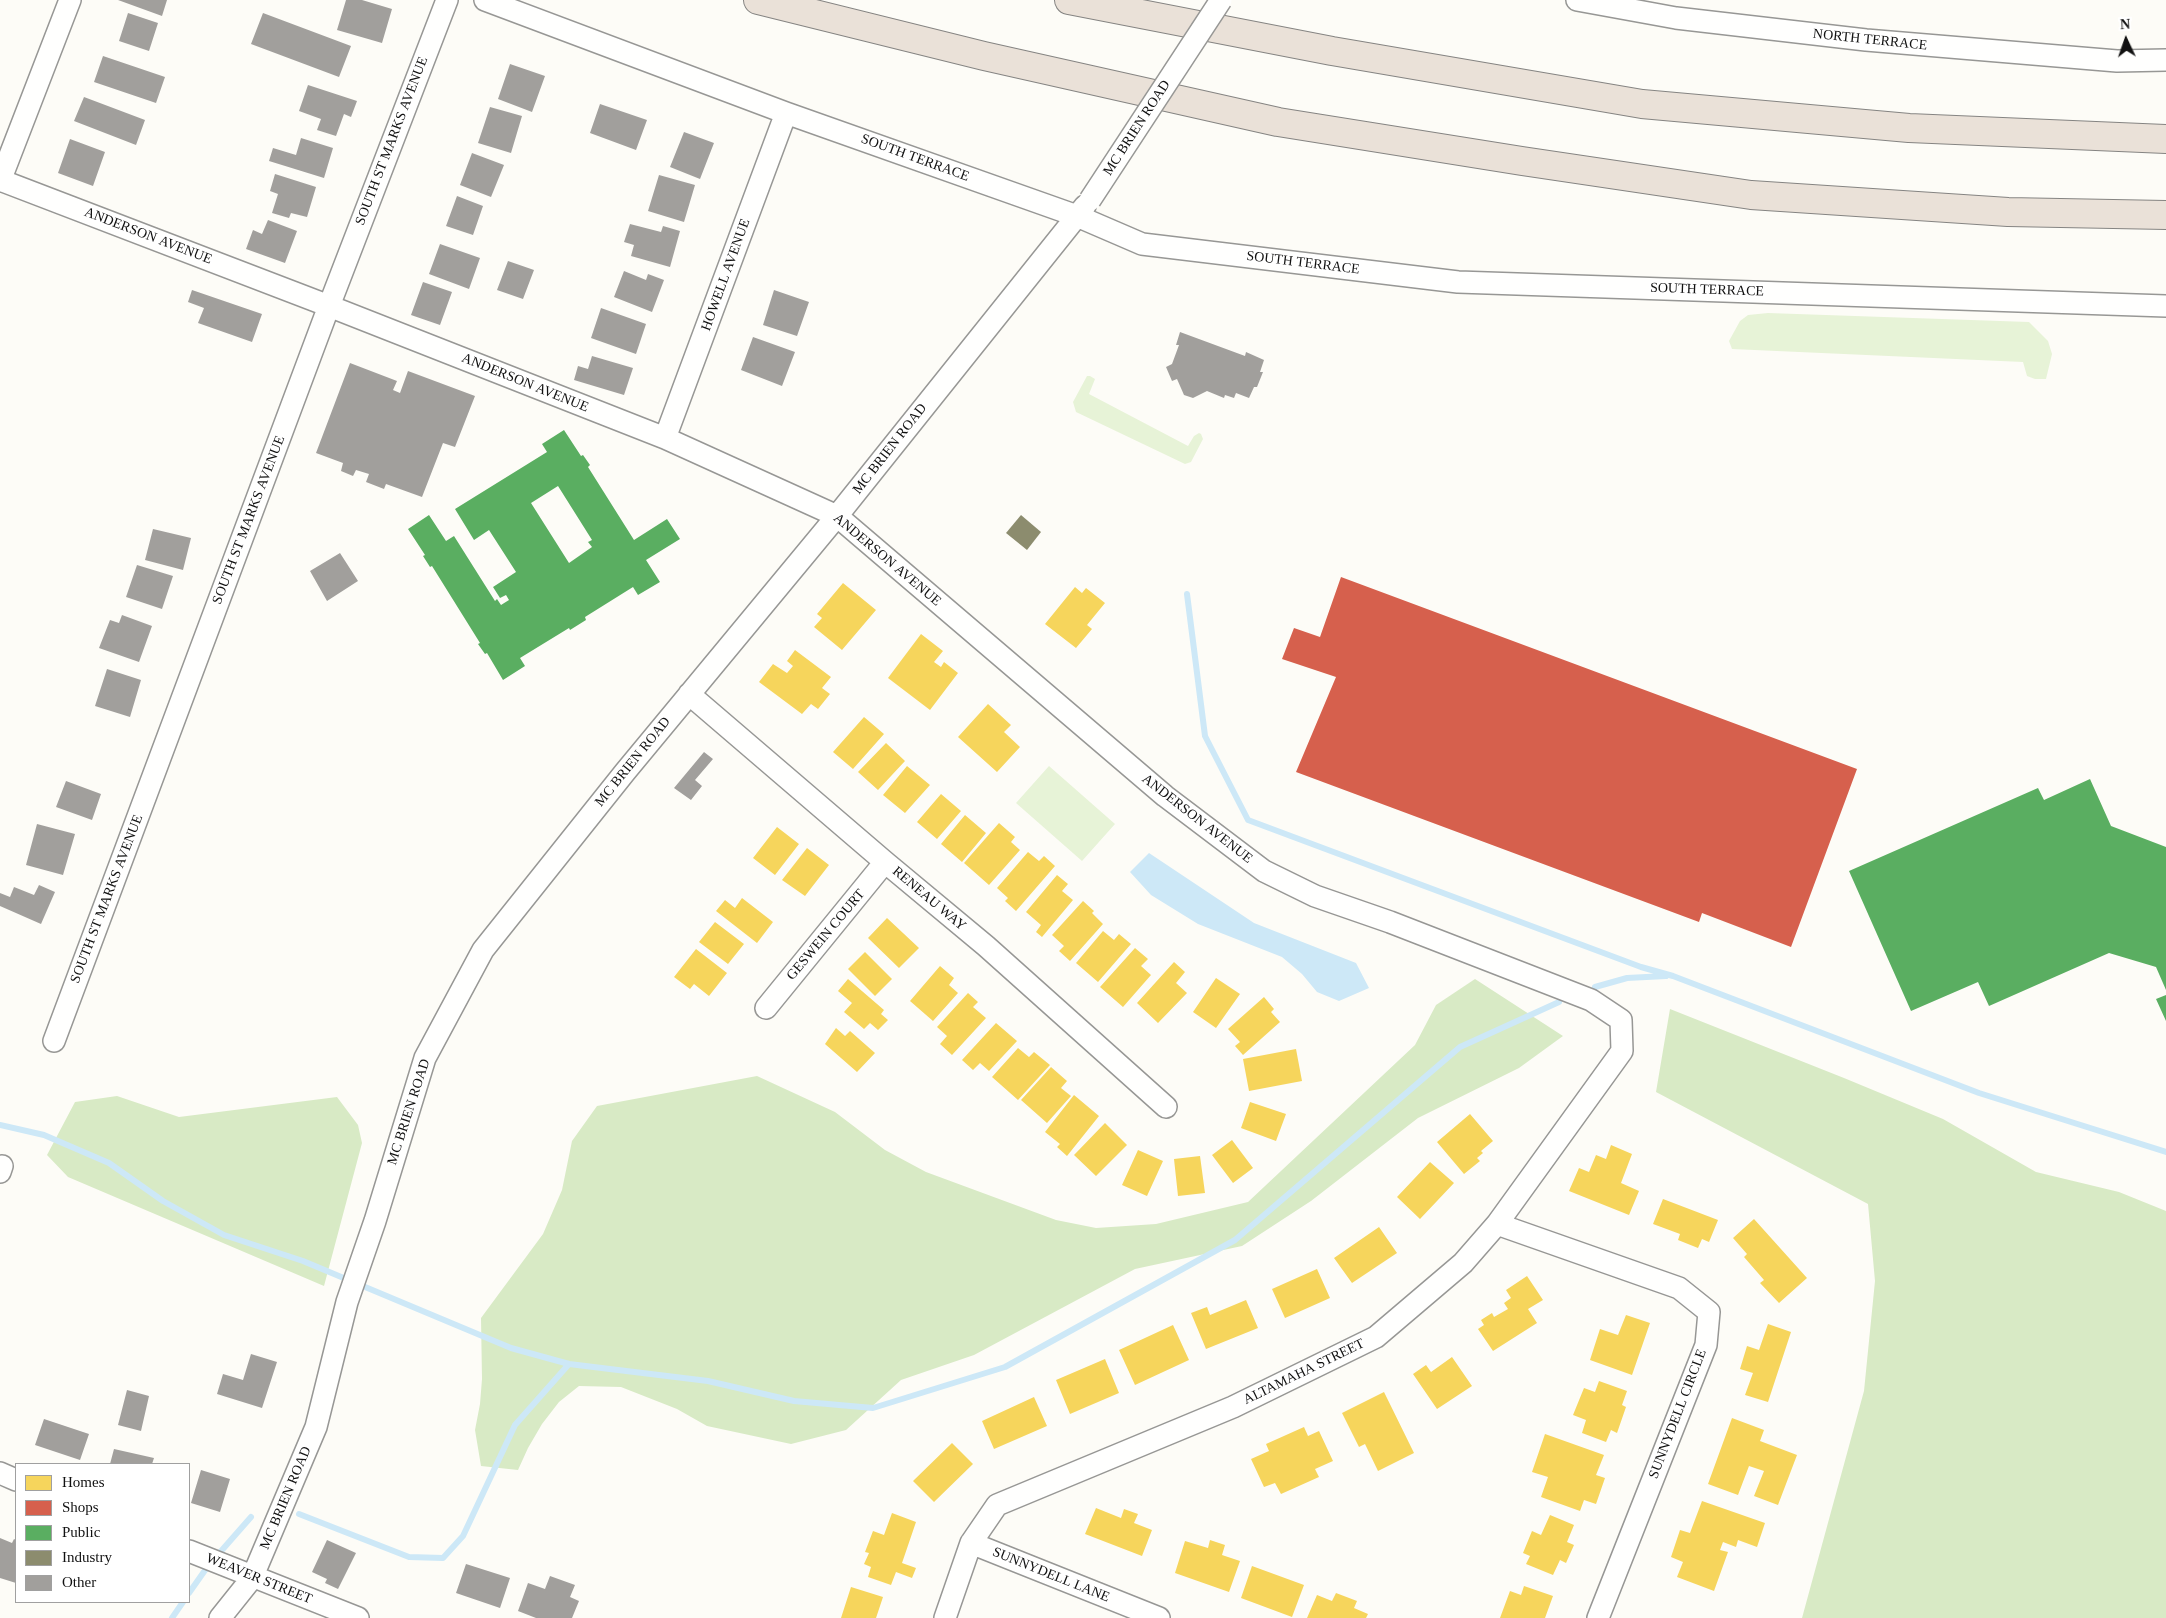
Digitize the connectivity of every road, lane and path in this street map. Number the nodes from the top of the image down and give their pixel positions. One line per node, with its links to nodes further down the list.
1 (70, 0): 11 (street)
2 (447, 0): 14 (street, SOUTH ST MARKS AVENUE)
3 (485, 0): 9 (street, SOUTH TERRACE)
4 (758, 0): 13 (highway)
5 (1221, 0): 12 (street, MC BRIEN ROAD, bridge)
6 (1577, 0): 8 (street, NORTH TERRACE)
7 (1075, 1): 10 (highway)
8 (2166, 60)
9 (786, 112): 12 (street, SOUTH TERRACE); 16 (street, HOWELL AVENUE)
10 (2166, 139)
11 (0, 180): 14 (street, ANDERSON AVENUE)
12 (1084, 208): 15 (street, SOUTH TERRACE); 17 (street, MC BRIEN ROAD)
13 (2166, 215)
14 (330, 306): 16 (street, ANDERSON AVENUE); 21 (street, SOUTH ST MARKS AVENUE)
15 (2166, 306)
16 (666, 438): 17 (street, ANDERSON AVENUE)
17 (837, 516): 18 (street, MC BRIEN ROAD); 22 (street, ANDERSON AVENUE)
18 (689, 694): 19 (street, RENEAU WAY); 29 (street, MC BRIEN ROAD)
19 (885, 862): 20 (street, GESWEIN COURT); 23 (street, RENEAU WAY)
20 (766, 1008)
21 (54, 1041)
22 (1622, 1051): 24 (street, ALTAMAHA STREET)
23 (1166, 1108)
24 (1496, 1224): 27 (street, ALTAMAHA STREET); 34 (street, SUNNYDELL CIRCLE)
25 (0, 1473): 26 (street)
26 (15, 1480)
27 (971, 1543): 32 (street, ALTAMAHA STREET); 33 (street, SUNNYDELL LANE)
28 (190, 1551): 29 (street, WEAVER STREET)
29 (252, 1578): 30 (street, MC BRIEN ROAD); 31 (street, WEAVER STREET)
30 (220, 1618)
31 (358, 1618)
32 (945, 1618)
33 (1159, 1618)
34 (1598, 1618)

